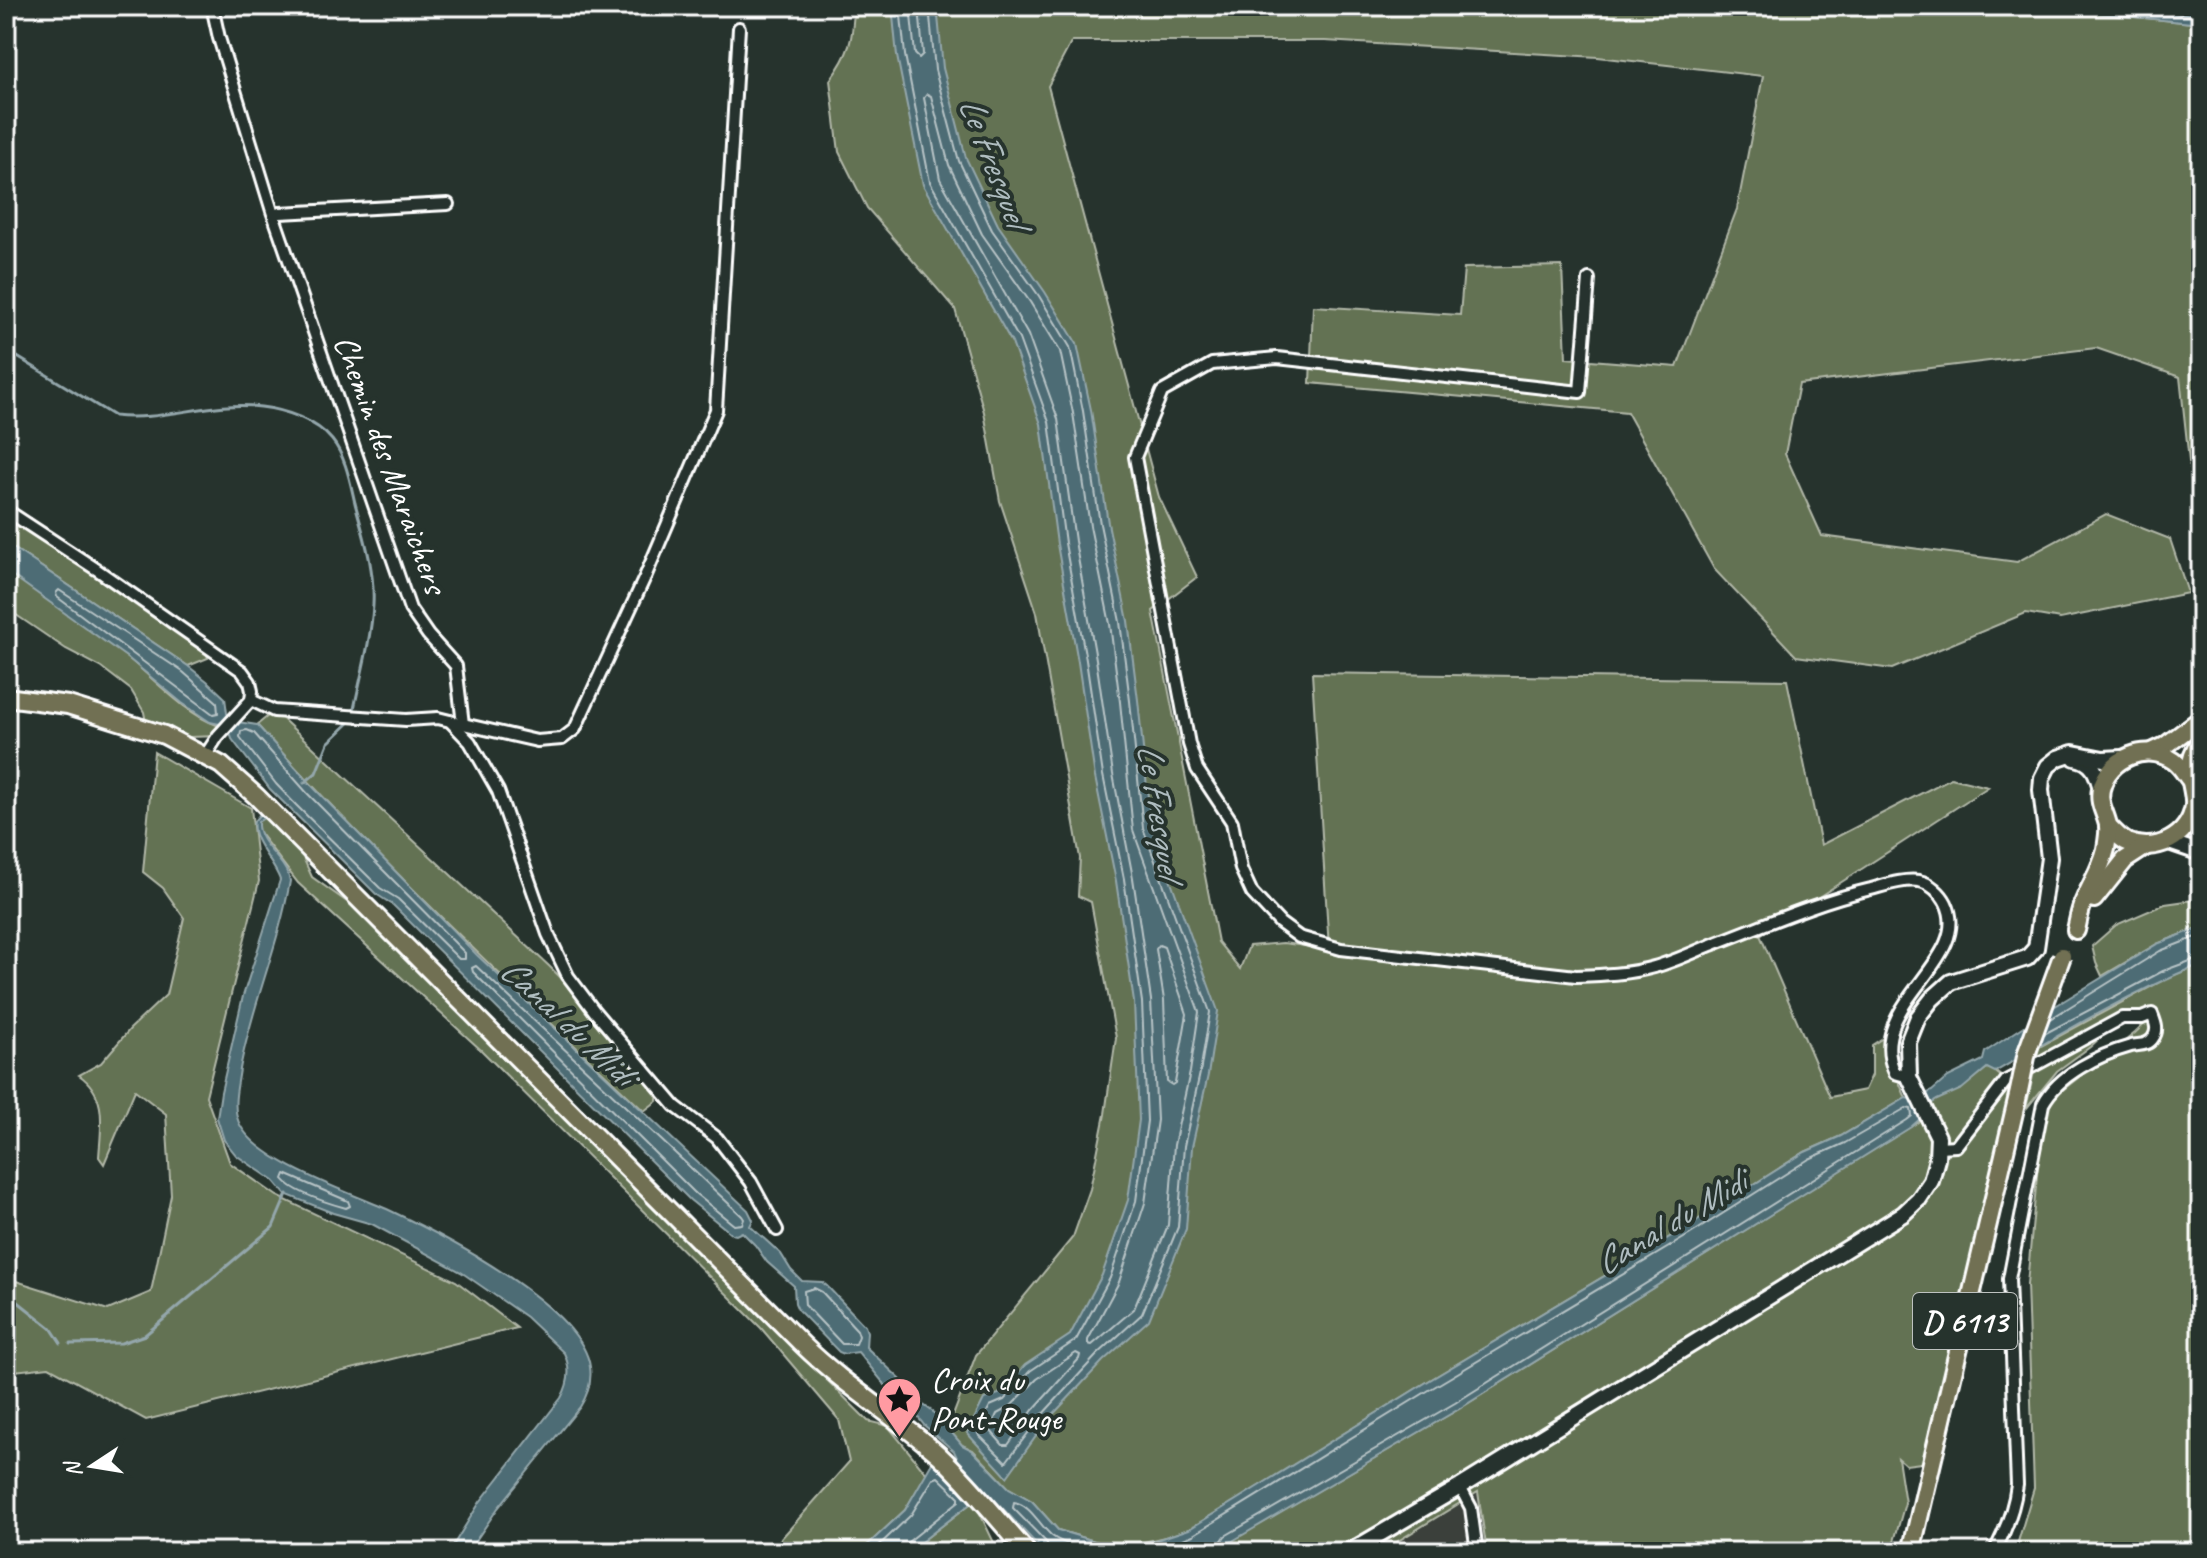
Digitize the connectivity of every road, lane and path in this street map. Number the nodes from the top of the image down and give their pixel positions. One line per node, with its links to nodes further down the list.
1 (212, 6): 4 (street, Chemin des Maraichers)
2 (739, 28): 11 (street)
3 (448, 204): 4 (street)
4 (274, 215): 11 (street, Chemin des Maraichers)
5 (1589, 279): 26 (street)
6 (6, 510): 8 (street)
7 (6, 697): 14 (main road)
8 (251, 700): 10 (street); 14 (street)
9 (2201, 719): 13 (main road)
10 (450, 721): 11 (street); 28 (street)
11 (463, 724)
12 (2201, 741): 17 (main road)
13 (2152, 752): 16 (main road); 17 (main road)
14 (205, 756): 30 (main road)
15 (2058, 758): 16 (street); 18 (street); 26 (street)
16 (2123, 758): 18 (main road)
17 (2190, 780): 19 (main road)
18 (2101, 789): 20 (main road)
19 (2194, 804): 21 (street); 22 (main road)
20 (2108, 826): 23 (main road); 25 (main road, D 6113)
21 (2201, 827)
22 (2169, 842): 23 (main road); 24 (street)
23 (2145, 847): 25 (main road, D 6113)
24 (2201, 853)
25 (2076, 930): 33 (main road, D 6113, bridge)
26 (1911, 1083): 27 (street)
27 (1938, 1147): 29 (street); 34 (street)
28 (777, 1230)
29 (1460, 1487): 31 (street); 32 (street)
30 (1027, 1552)
31 (1349, 1552)
32 (1477, 1552)
33 (1911, 1552)
34 (1994, 1552)

